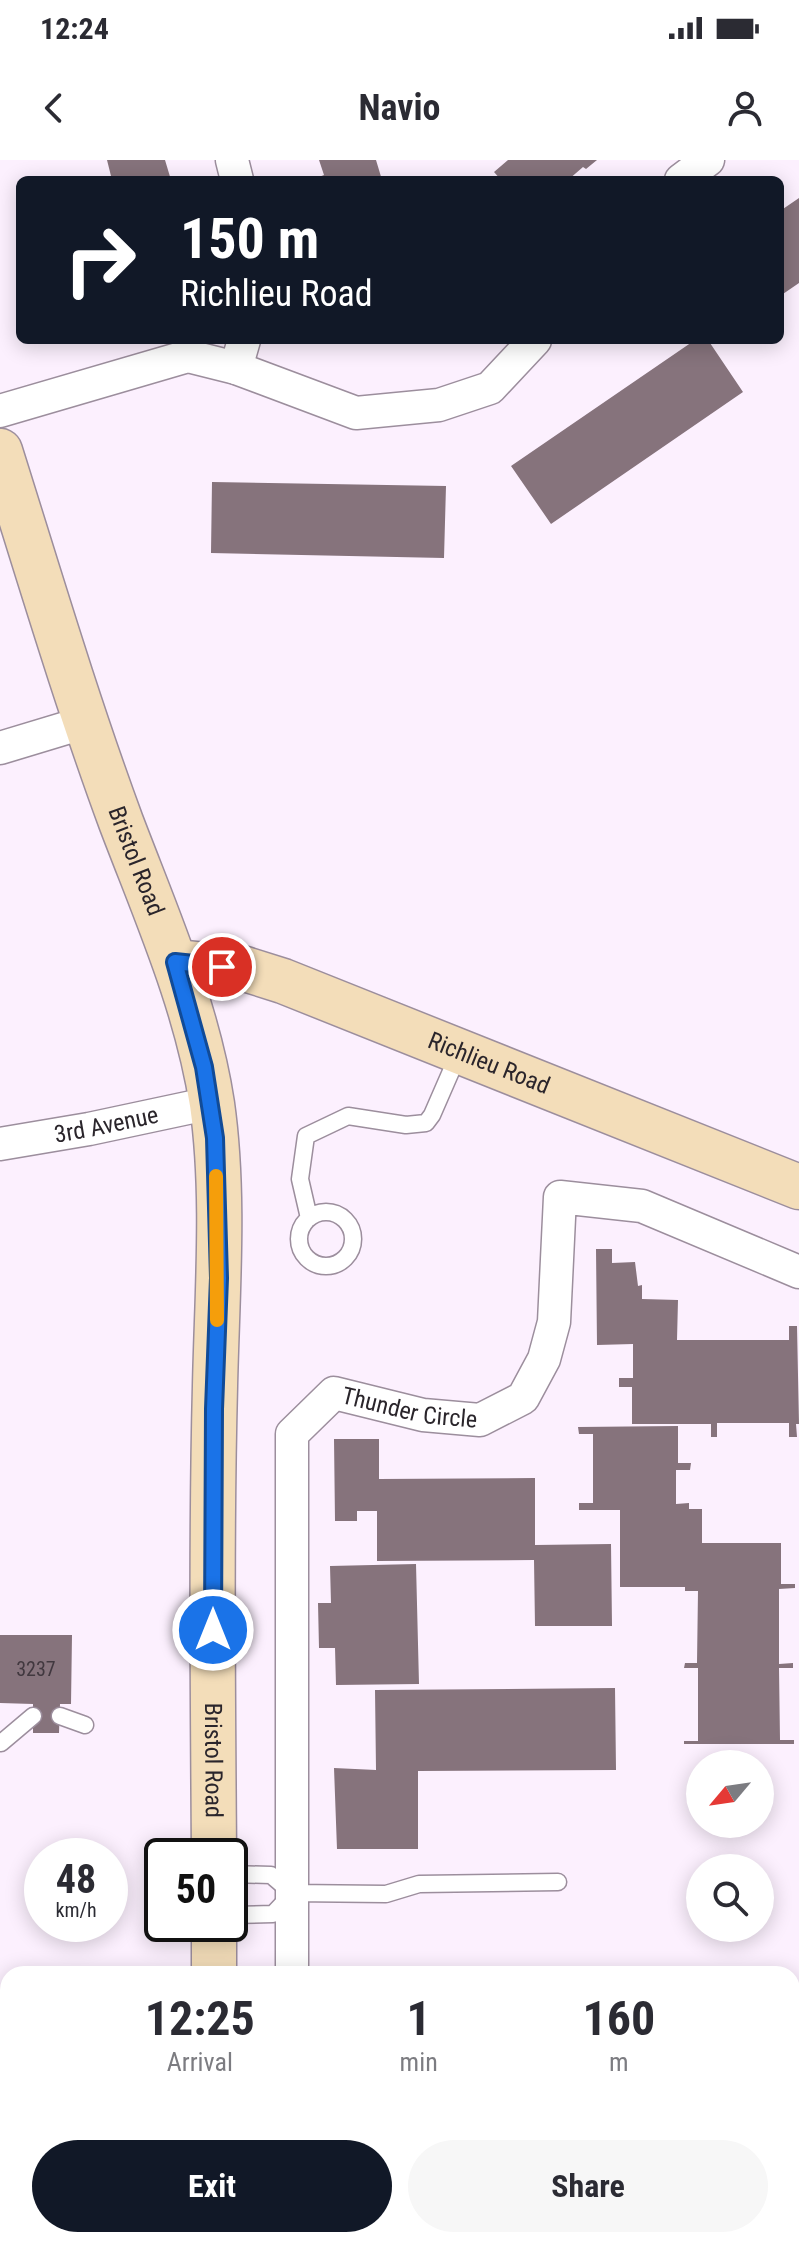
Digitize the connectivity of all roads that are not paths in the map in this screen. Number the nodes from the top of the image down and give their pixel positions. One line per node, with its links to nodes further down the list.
1 (708, 160): 2 (street)
2 (686, 176)
3 (531, 344): 4 (street)
4 (240, 354): 5 (street)
5 (0, 411)
6 (0, 451): 7 (main road, Bristol Road)
7 (86, 722): 8 (street); 9 (main road, Bristol Road)
8 (0, 748)
9 (175, 962): 10 (main road, Richlieu Road); 11 (main road, Bristol Road)
10 (460, 1052): 13 (main road, Richlieu Road); 14 (lane)
11 (211, 1103): 12 (street, 3rd Avenue); 20 (main road, Bristol Road)
12 (0, 1144)
13 (799, 1187)
14 (309, 1218)
15 (799, 1272): 23 (street, Thunder Circle)
16 (33, 1716): 19 (lane)
17 (60, 1716): 18 (lane)
18 (85, 1725)
19 (1, 1743)
20 (214, 1838)
21 (248, 1874): 23 (lane)
22 (558, 1882): 23 (lane)
23 (292, 1893): 24 (lane); 27 (street, Thunder Circle)
24 (248, 1915)
25 (214, 1942): 26 (main road)
26 (214, 1966)
27 (292, 1966)

